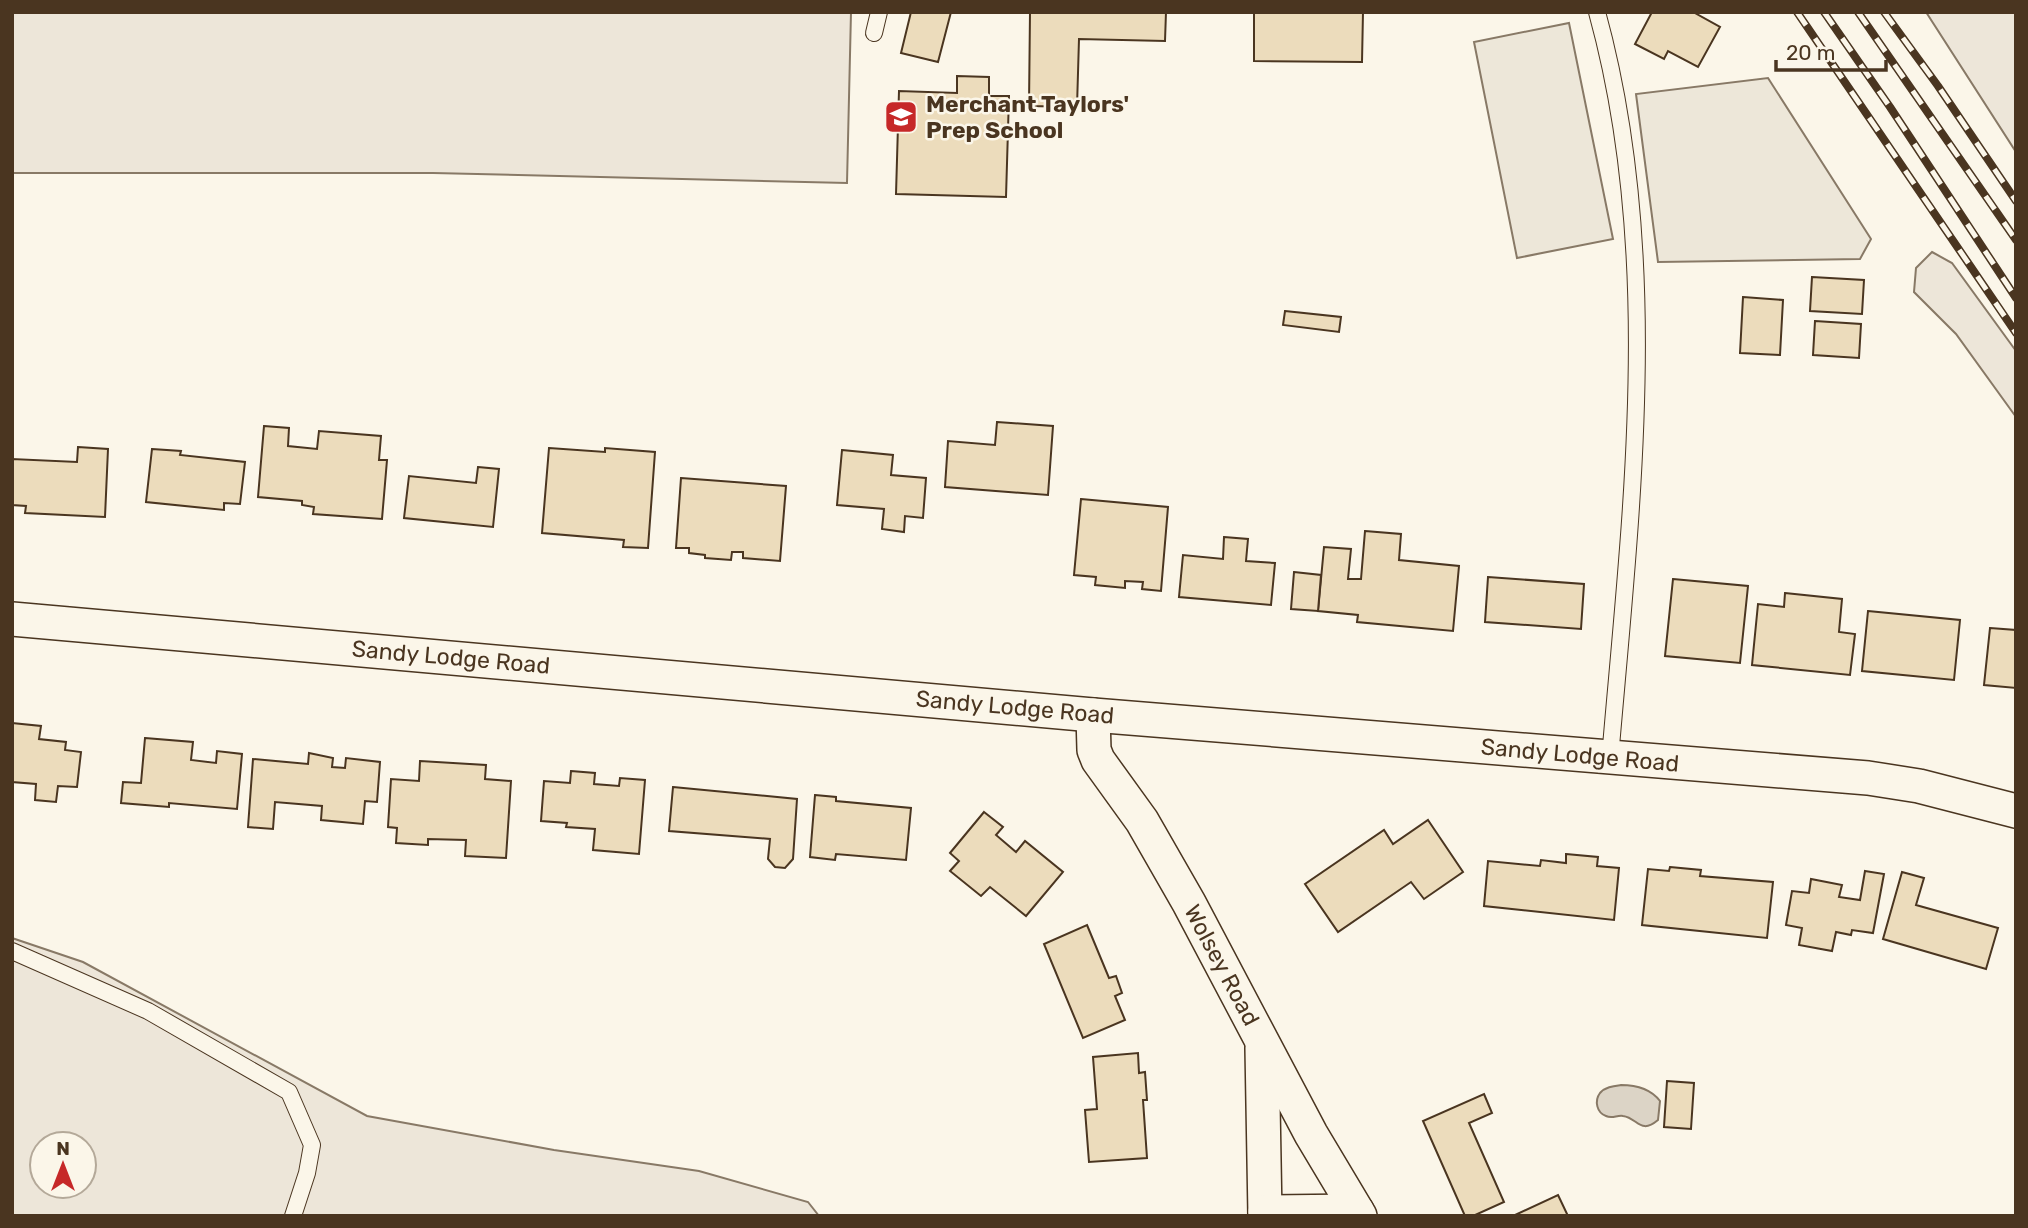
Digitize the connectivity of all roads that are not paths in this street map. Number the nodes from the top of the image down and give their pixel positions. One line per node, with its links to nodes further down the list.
1 (879, 12): 3 (lane)
2 (1597, 12): 6 (lane)
3 (874, 33)
4 (12, 619): 5 (street, Sandy Lodge Road)
5 (1093, 715): 6 (street, Sandy Lodge Road); 9 (street, Wolsey Road)
6 (1611, 758): 7 (street, Sandy Lodge Road)
7 (2016, 811)
8 (12, 951): 12 (lane)
9 (1262, 1039): 10 (street, Wolsey Road); 11 (street)
10 (1359, 1213): 11 (street)
11 (1265, 1214)
12 (292, 1216)

